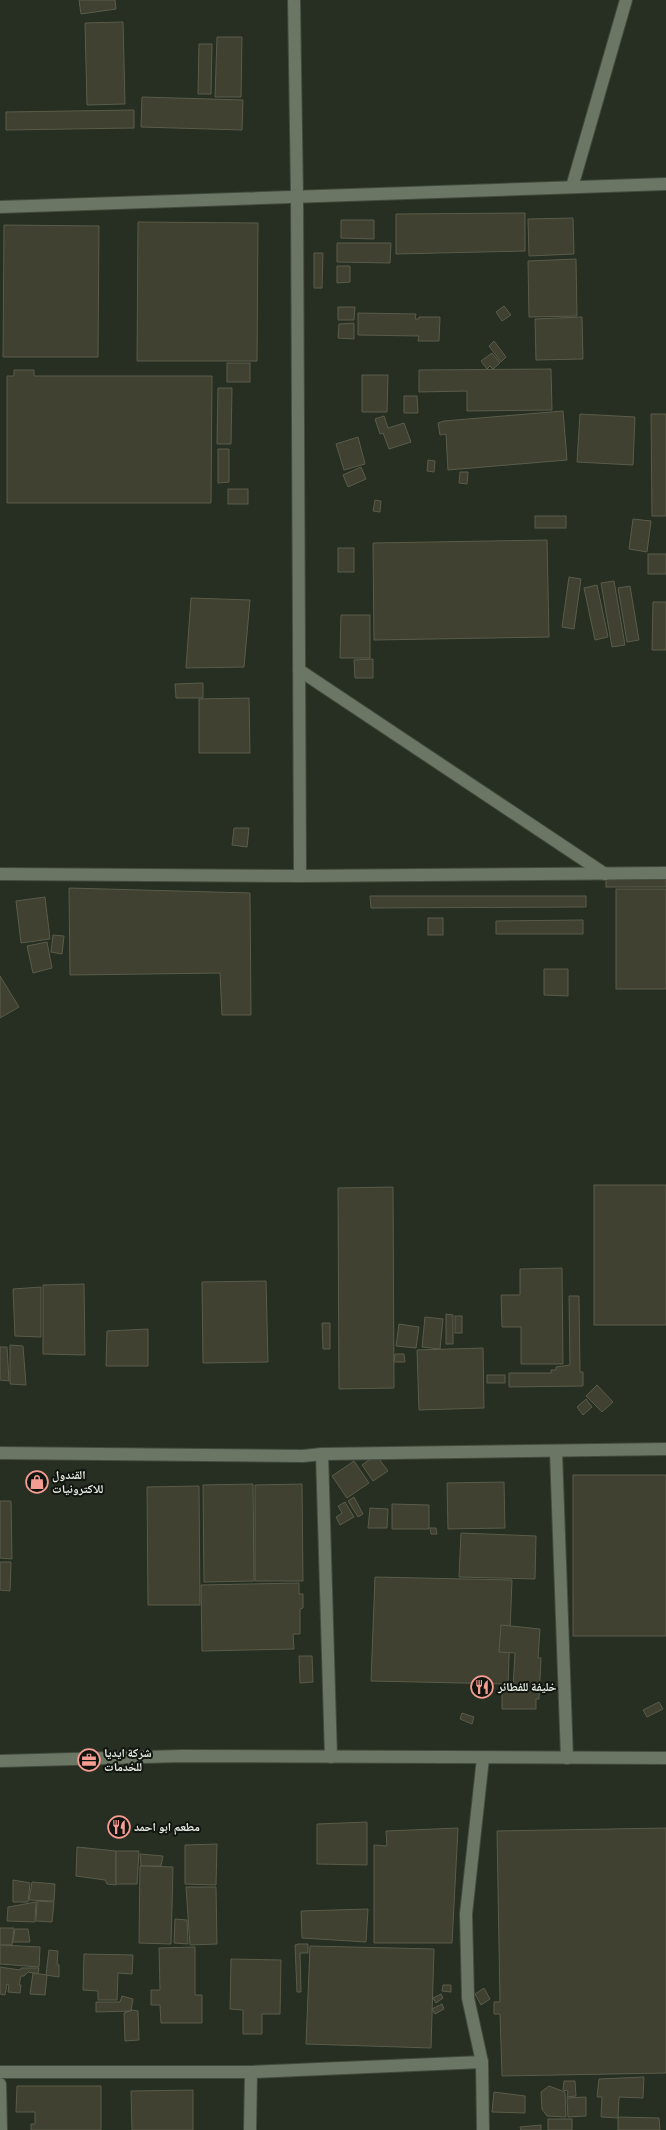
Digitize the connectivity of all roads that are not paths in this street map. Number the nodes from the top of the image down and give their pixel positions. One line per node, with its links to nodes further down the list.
1 (294, 0): 5 (street)
2 (626, 0): 4 (street)
3 (666, 184): 4 (street)
4 (572, 187): 5 (street)
5 (297, 196): 6 (street); 7 (street)
6 (0, 207)
7 (299, 670): 10 (street); 11 (street)
8 (666, 873): 10 (street)
9 (0, 874): 11 (street)
10 (605, 874): 11 (street)
11 (300, 876)
12 (666, 1449): 13 (street)
13 (556, 1452): 15 (street); 18 (street)
14 (0, 1453): 15 (street)
15 (322, 1454): 16 (street)
16 (331, 1757): 17 (street); 20 (street)
17 (483, 1758): 18 (street); 21 (street)
18 (567, 1758): 19 (street)
19 (666, 1758)
20 (0, 1761)
21 (482, 2062): 23 (street); 27 (street)
22 (0, 2072): 23 (street)
23 (251, 2072): 26 (street)
24 (0, 2084): 25 (street)
25 (1, 2130)
26 (250, 2130)
27 (483, 2130)

